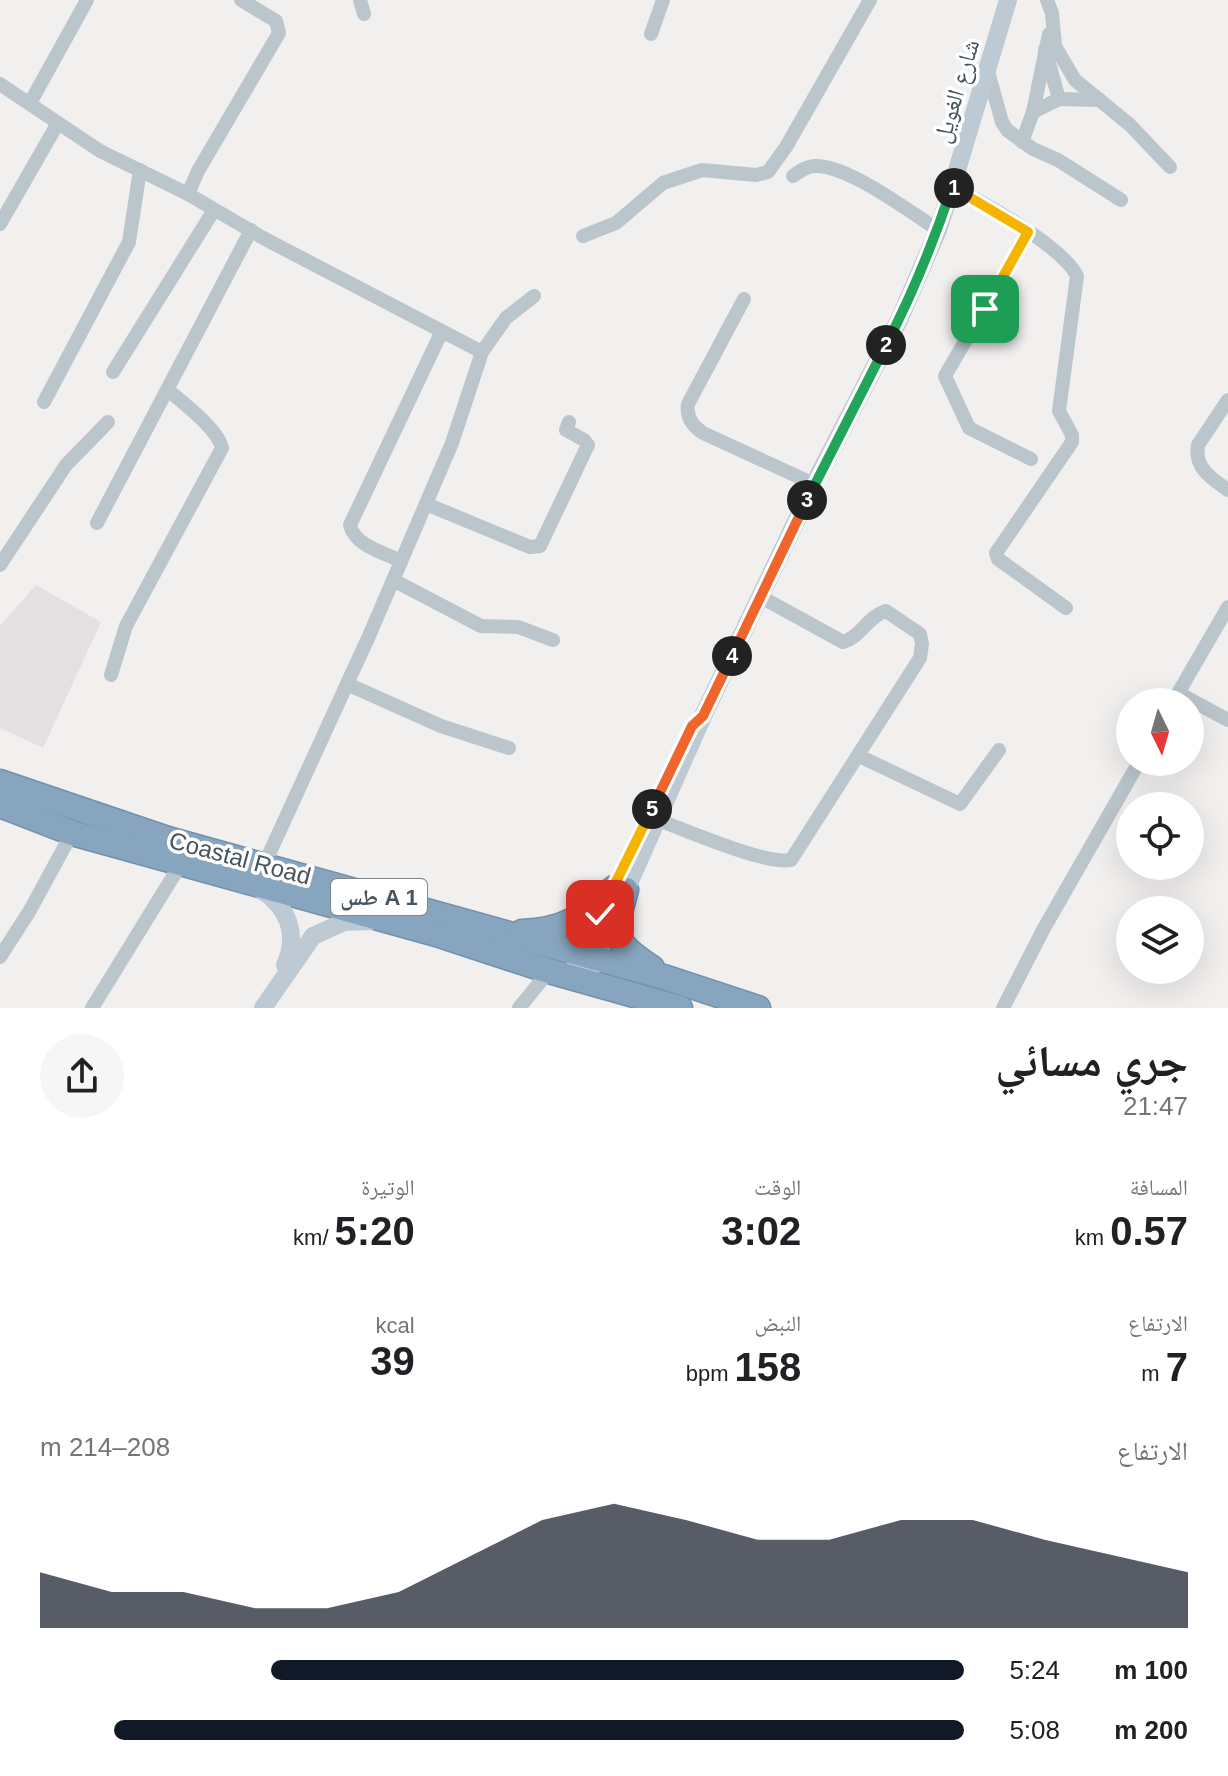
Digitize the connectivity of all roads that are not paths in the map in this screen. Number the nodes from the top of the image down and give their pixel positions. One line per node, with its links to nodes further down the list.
1 (87, 0): 14 (street)
2 (241, 0): 22 (street)
3 (663, 0): 8 (street)
4 (870, 0): 29 (street)
5 (1008, 0): 10 (street, شارع الغويل)
6 (1047, 0): 7 (street)
7 (1053, 22): 9 (street); 13 (street)
8 (651, 34)
9 (1045, 49): 12 (street); 15 (street)
10 (988, 72): 17 (street); 21 (street, شارع الغويل)
11 (0, 84): 14 (street)
12 (1059, 99): 13 (street); 15 (street)
13 (1100, 100): 18 (street)
14 (30, 103): 16 (street)
15 (1033, 112): 17 (street)
16 (58, 123): 19 (street); 25 (street)
17 (1022, 142): 23 (street)
18 (1170, 167)
19 (140, 170): 22 (street); 37 (street)
20 (793, 176): 27 (street)
21 (952, 187): 27 (street, شارع الغويل); 28 (street)
22 (188, 194): 24 (street)
23 (1121, 200)
24 (214, 210): 26 (street); 34 (street)
25 (0, 224)
26 (251, 230): 32 (street); 35 (street)
27 (938, 230): 41 (street, شارع الغويل)
28 (1028, 232): 40 (street); 50 (street)
29 (583, 236)
30 (534, 296): 33 (street)
31 (744, 299): 41 (street)
32 (442, 331): 33 (street); 45 (street)
33 (482, 352): 43 (street)
34 (113, 372)
35 (168, 390): 44 (street); 52 (street)
36 (1228, 400): 42 (street)
37 (44, 402)
38 (108, 422): 46 (street)
39 (569, 422): 43 (street)
40 (1031, 459)
41 (814, 484): 48 (street, شارع الغويل)
42 (1228, 490)
43 (426, 504): 45 (street)
44 (97, 523)
45 (401, 561): 47 (street)
46 (0, 565)
47 (393, 580): 51 (street); 53 (street)
48 (761, 597): 56 (street, شارع الغويل); 60 (street)
49 (1228, 607): 54 (street)
50 (1066, 608)
51 (553, 640)
52 (111, 675)
53 (347, 684): 58 (street); 67 (street)
54 (1182, 688)
55 (1204, 710): 57 (street)
56 (703, 716): 64 (street, شارع الغويل); 68 (street, شارع الغويل)
57 (1228, 720)
58 (509, 748)
59 (999, 750): 60 (street)
60 (859, 756): 64 (street)
61 (1131, 776): 80 (street)
62 (0, 782): 67 (highway, Coastal Road / طس A 1)
63 (0, 805): 65 (highway, Coastal Road / طس A 1)
64 (658, 820): 68 (street, شارع الغويل)
65 (72, 833): 66 (highway, Coastal Road / طس A 1); 71 (street)
66 (182, 862): 67 (highway, Coastal Road / طس A 1); 75 (street)
67 (256, 873): 69 (highway, Coastal Road / طس A 1); 70 (highway, Coastal Road / طس A 1); 74 (street)
68 (620, 889): 70 (highway); 72 (street, شارع الغويل); 73 (highway)
69 (390, 922): 72 (highway, Coastal Road / طس A 1); 74 (street)
70 (503, 932): 72 (highway, Coastal Road / طس A 1)
71 (0, 957)
72 (576, 968): 73 (highway, Coastal Road / طس A 1); 77 (street); 78 (highway, Coastal Road / طس A 1)
73 (667, 978): 79 (highway, Coastal Road / طس A 1)
74 (279, 983): 76 (street)
75 (92, 1008)
76 (263, 1008)
77 (519, 1008)
78 (680, 1008)
79 (758, 1008)
80 (1003, 1008)

